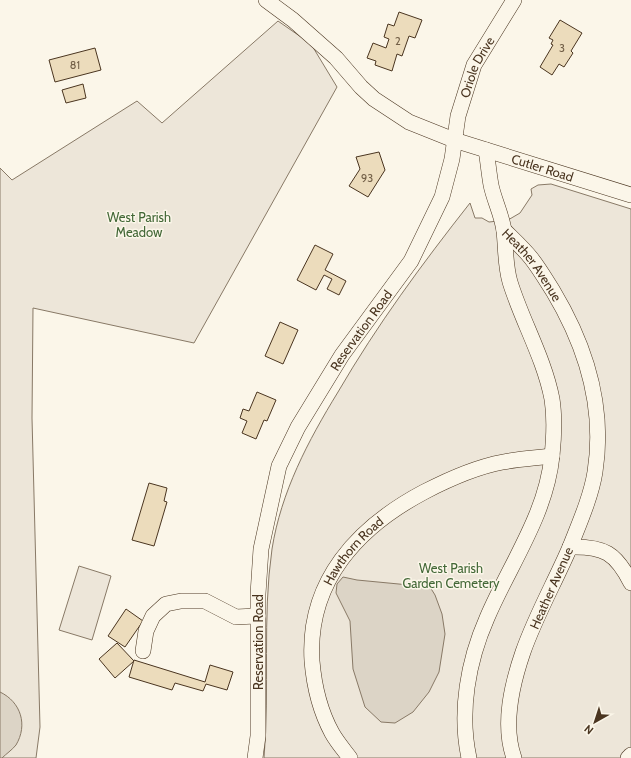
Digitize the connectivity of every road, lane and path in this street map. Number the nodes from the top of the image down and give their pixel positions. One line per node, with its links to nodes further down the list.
1 (266, 0): 3 (street)
2 (514, 0): 3 (street, Oriole Drive)
3 (454, 140): 4 (street, Cutler Road); 10 (street, Reservation Road)
4 (486, 150): 5 (street, Cutler Road); 6 (street)
5 (631, 195)
6 (504, 230): 7 (street, Heather Avenue); 8 (street, Heather Avenue)
7 (552, 456): 14 (street, Hawthorn Road); 15 (street, Heather Avenue)
8 (570, 547): 9 (street); 16 (street, Heather Avenue)
9 (631, 583)
10 (258, 616): 11 (street); 13 (street, Reservation Road)
11 (143, 651)
12 (631, 755): 17 (street)
13 (255, 758)
14 (350, 758)
15 (469, 758)
16 (514, 758)
17 (628, 758)

